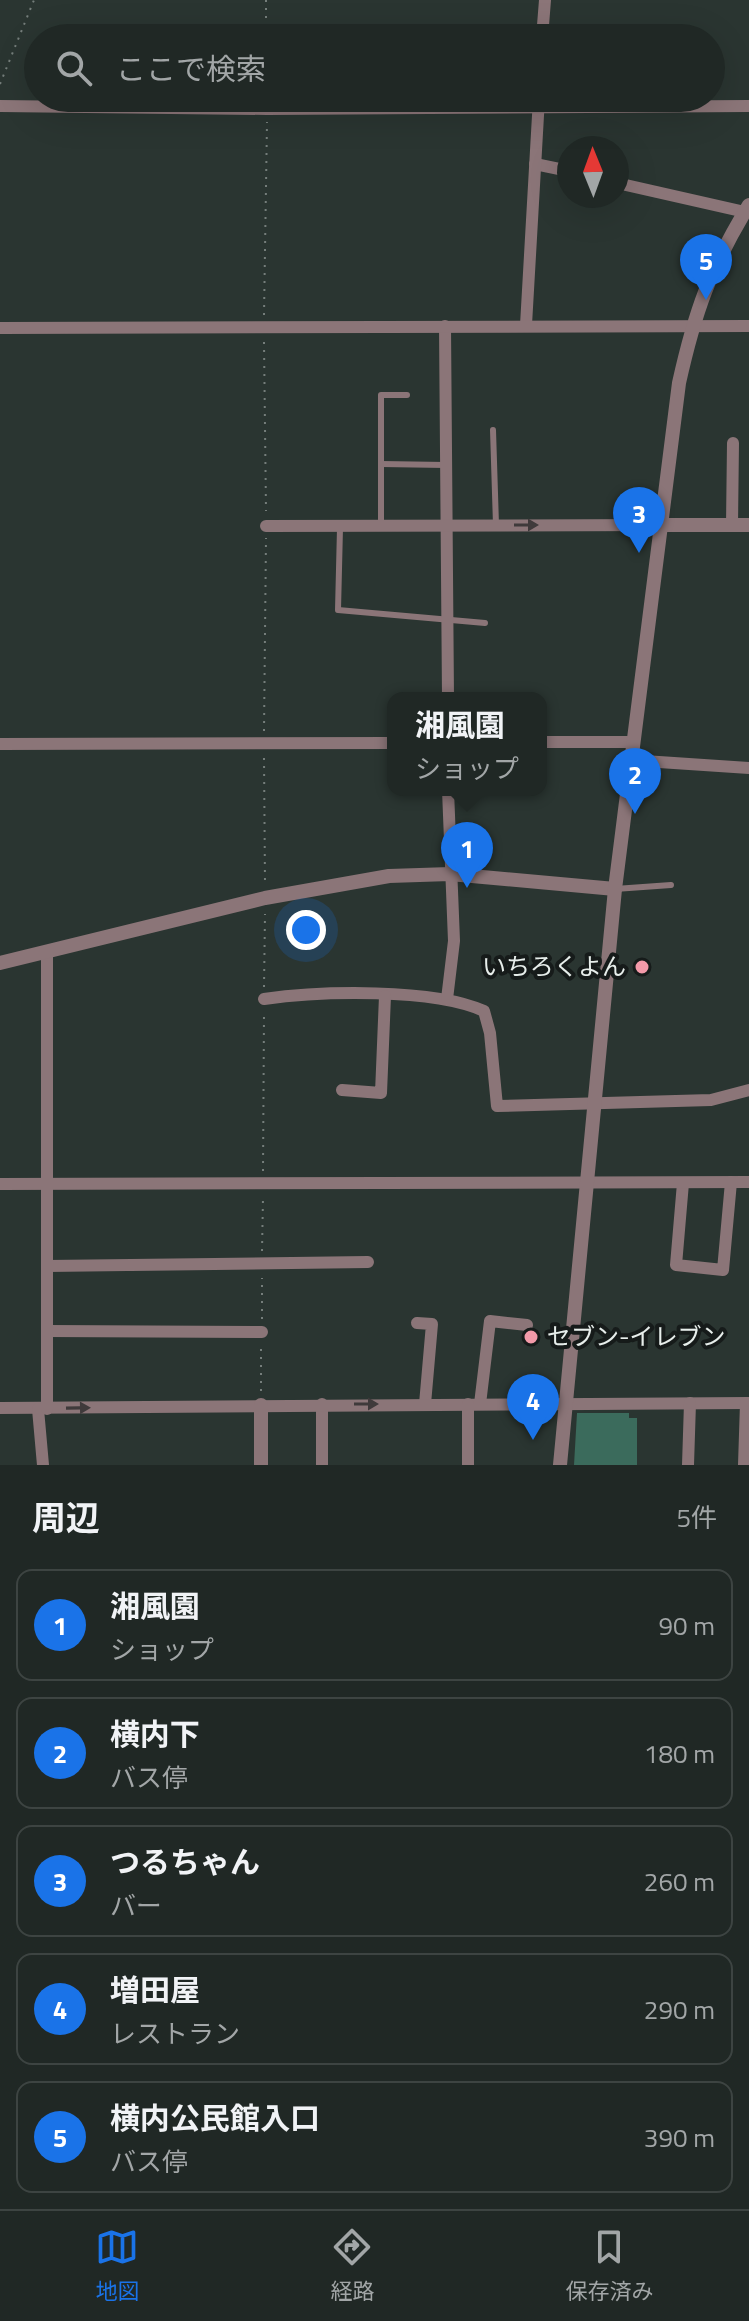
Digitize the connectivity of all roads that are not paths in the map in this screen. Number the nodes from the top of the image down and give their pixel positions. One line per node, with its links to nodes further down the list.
1 (545, 0): 2 (street)
2 (543, 24)
3 (0, 106): 4 (street)
4 (24, 106)
5 (725, 106): 6 (street)
6 (749, 106)
7 (538, 112): 8 (street)
8 (535, 164): 9 (street); 12 (street)
9 (557, 169)
10 (629, 185): 11 (street)
11 (747, 209): 14 (street)
12 (526, 325): 13 (street); 14 (street)
13 (445, 326): 16 (street); 21 (street)
14 (691, 326): 15 (street); 24 (street)
15 (749, 326)
16 (0, 328)
17 (407, 395): 20 (lane)
18 (493, 430): 23 (lane)
19 (733, 443): 25 (street)
20 (381, 464): 21 (lane); 28 (lane)
21 (447, 465): 22 (street)
22 (448, 525): 23 (street); 28 (street); 30 (street)
23 (496, 525): 24 (street, one-way to 24)
24 (661, 525): 25 (street); 34 (street)
25 (732, 525): 26 (street)
26 (749, 525)
27 (266, 526): 29 (street)
28 (381, 527): 29 (street)
29 (340, 528): 30 (lane)
30 (449, 618): 31 (lane); 32 (street)
31 (485, 623)
32 (448, 692)
33 (547, 742): 34 (street)
34 (632, 742): 37 (street)
35 (387, 743): 36 (street)
36 (0, 744)
37 (629, 760): 38 (street); 42 (street)
38 (749, 768)
39 (448, 796): 40 (street)
40 (450, 874): 42 (street); 43 (street); 47 (street)
41 (671, 885): 42 (lane)
42 (615, 889): 50 (street)
43 (47, 954): 44 (street); 56 (street)
44 (0, 963)
45 (385, 996): 46 (street); 47 (street); 48 (street)
46 (264, 999)
47 (447, 999): 50 (street)
48 (342, 1090)
49 (749, 1090): 50 (street)
50 (596, 1102): 53 (street)
51 (731, 1182): 52 (street); 54 (street); 54 (street)
52 (749, 1182)
53 (588, 1183): 54 (street); 56 (street); 63 (street)
54 (683, 1183)
55 (0, 1184): 56 (street)
56 (48, 1185): 58 (street)
57 (368, 1262): 58 (street)
58 (47, 1266): 61 (street)
59 (417, 1323): 67 (street)
60 (527, 1325): 68 (street)
61 (47, 1331): 62 (street); 71 (street)
62 (262, 1332)
63 (565, 1402): 64 (street); 68 (street); 76 (street)
64 (690, 1403): 65 (street); 77 (street)
65 (748, 1403): 78 (street)
66 (322, 1404): 67 (street, one-way to 67); 69 (street); 74 (street)
67 (425, 1404): 68 (street)
68 (474, 1404): 75 (street)
69 (261, 1405): 71 (street, one-way to 69); 73 (street)
70 (0, 1408): 71 (street)
71 (43, 1409): 72 (street)
72 (43, 1465)
73 (261, 1465)
74 (322, 1465)
75 (468, 1465)
76 (560, 1465)
77 (688, 1465)
78 (744, 1465)

